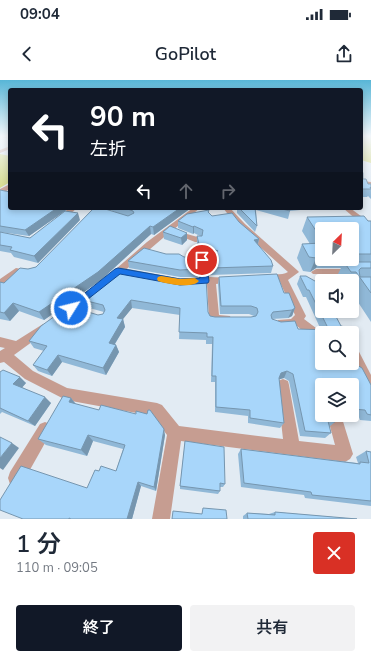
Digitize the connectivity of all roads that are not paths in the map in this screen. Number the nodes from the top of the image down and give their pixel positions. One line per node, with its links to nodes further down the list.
1 (71, 210): 6 (street)
2 (194, 210): 7 (street)
3 (228, 210): 12 (street)
4 (349, 210): 5 (street)
5 (360, 219)
6 (49, 227)
7 (169, 230): 8 (street); 10 (street)
8 (198, 240)
9 (184, 260): 20 (street)
10 (118, 271): 14 (street); 23 (street)
11 (36, 272): 22 (street)
12 (294, 272): 16 (street); 18 (street)
13 (371, 272): 15 (street)
14 (129, 274)
15 (318, 274)
16 (282, 277): 17 (street); 26 (street)
17 (257, 278)
18 (305, 278)
19 (237, 279): 20 (street)
20 (208, 280): 21 (street); 25 (street)
21 (186, 282)
22 (0, 284)
23 (71, 308): 24 (street); 29 (street)
24 (86, 312)
25 (235, 319)
26 (297, 320): 27 (street); 28 (street)
27 (274, 323)
28 (312, 331)
29 (2, 352): 33 (street)
30 (359, 364): 32 (street)
31 (283, 385): 36 (street)
32 (371, 388)
33 (60, 405): 35 (street); 37 (street)
34 (336, 422): 36 (street)
35 (175, 433): 36 (street); 38 (street)
36 (292, 447)
37 (8, 492)
38 (161, 519)

